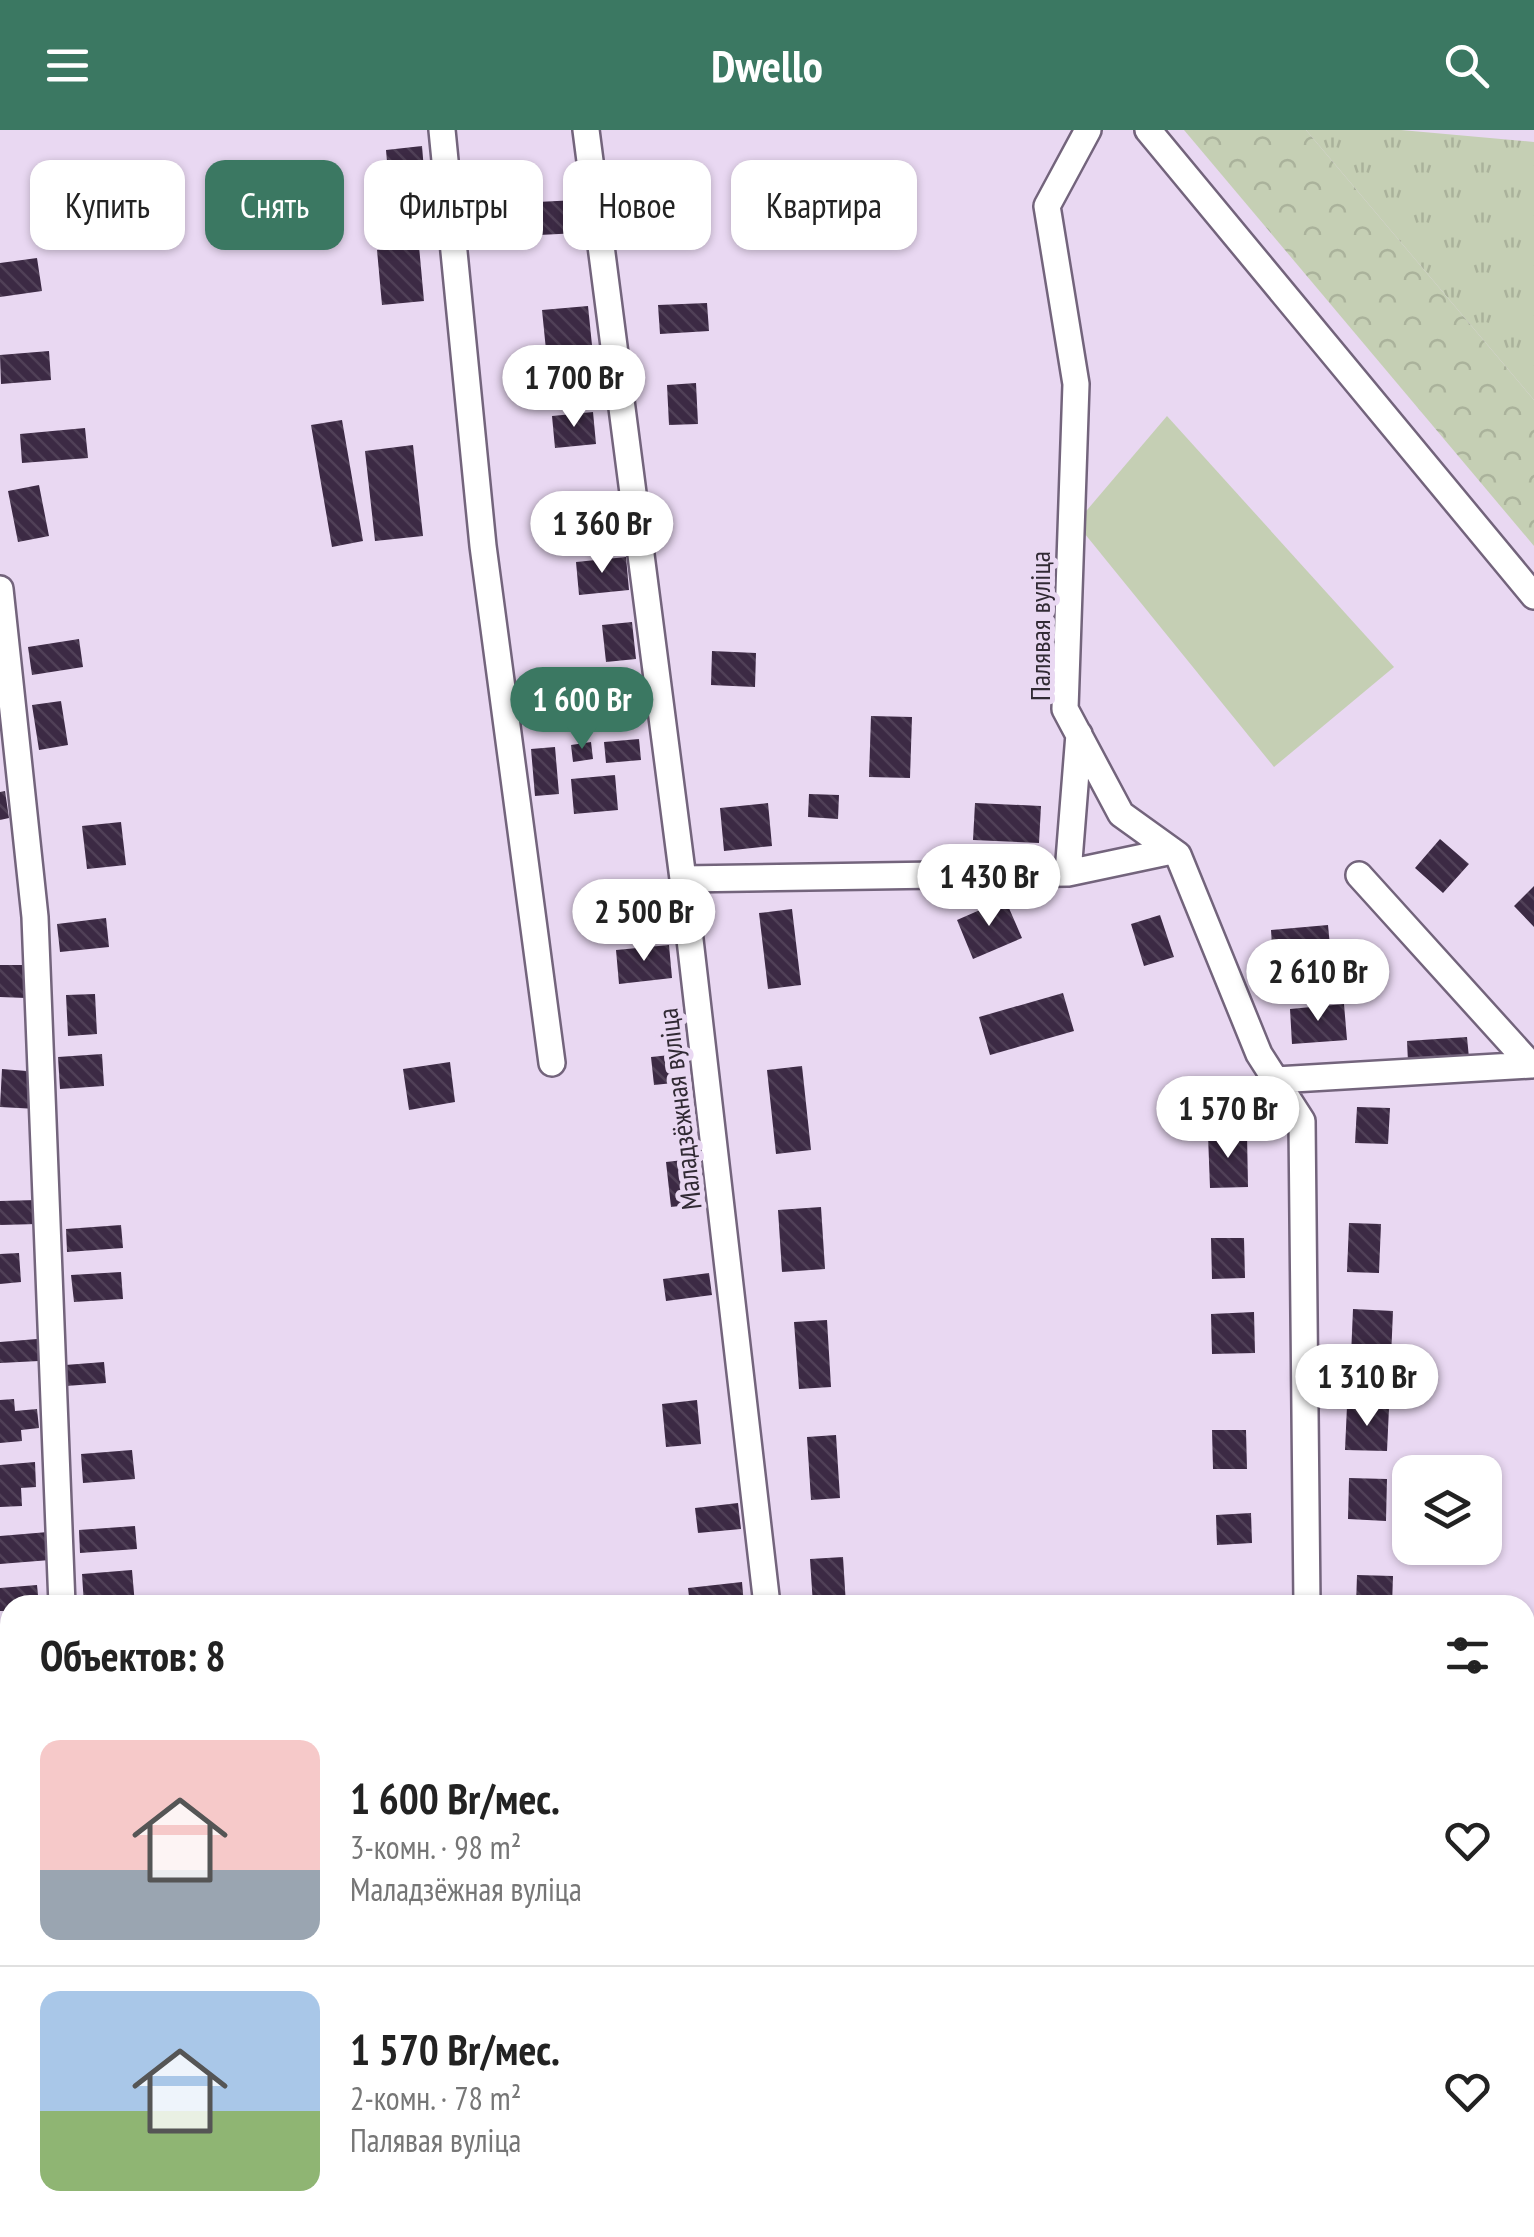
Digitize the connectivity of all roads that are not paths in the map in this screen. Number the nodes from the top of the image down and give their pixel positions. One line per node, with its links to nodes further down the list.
1 (442, 130): 12 (street)
2 (586, 130): 11 (street, Маладзёжная вуліца)
3 (1088, 130): 7 (street, Палявая вуліца)
4 (1148, 130): 6 (street)
5 (0, 589): 14 (street)
6 (1534, 596)
7 (1079, 734): 8 (street, Палявая вуліца); 9 (street)
8 (1172, 850): 9 (street); 13 (street, Палявая вуліца)
9 (1068, 873): 11 (street)
10 (1359, 875): 13 (street)
11 (683, 879): 15 (street, Маладзёжная вуліца)
12 (552, 1064)
13 (1276, 1080): 16 (street, Палявая вуліца)
14 (62, 1595)
15 (766, 1595)
16 (1307, 1595)

